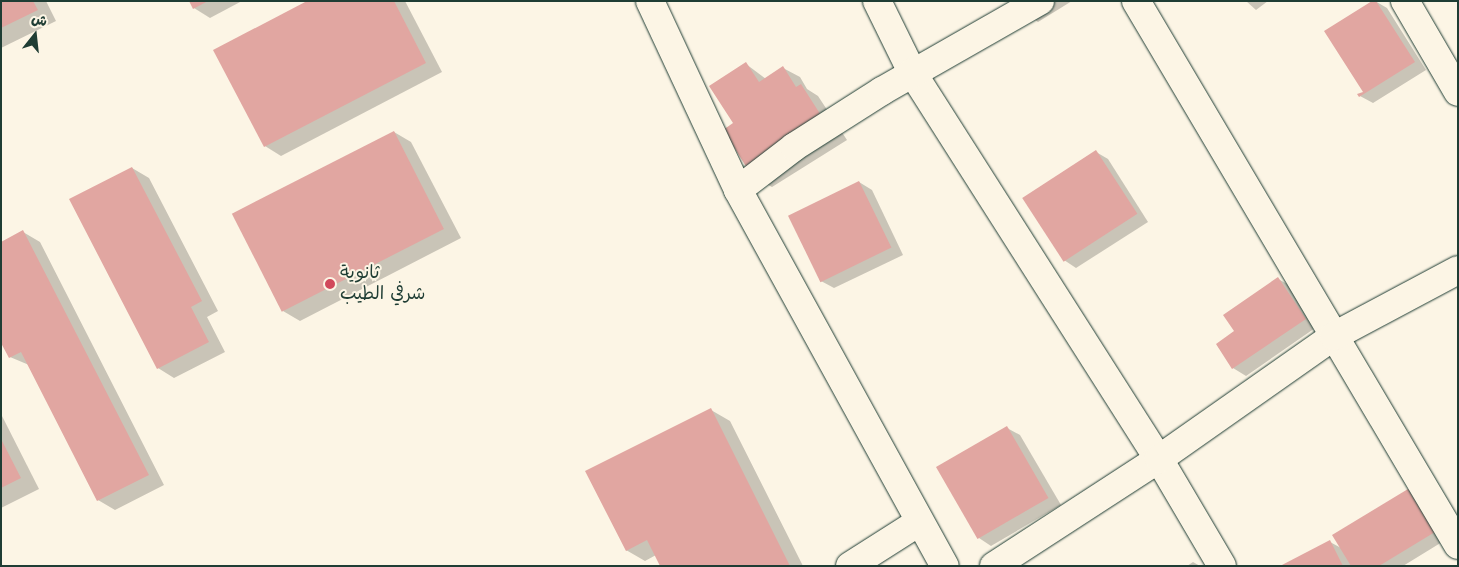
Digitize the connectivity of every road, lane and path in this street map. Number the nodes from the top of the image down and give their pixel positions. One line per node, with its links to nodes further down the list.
1 (650, 1): 8 (street)
2 (877, 1): 6 (street)
3 (1040, 1): 6 (street)
4 (1136, 1): 10 (street)
5 (1405, 1): 7 (street)
6 (912, 72): 8 (street); 11 (street)
7 (1458, 92)
8 (738, 190): 12 (street)
9 (1458, 270): 10 (street)
10 (1334, 336): 11 (street); 13 (street)
11 (1159, 458): 16 (street); 17 (street)
12 (919, 522): 14 (street); 15 (street)
13 (1458, 545)
14 (850, 566)
15 (945, 566)
16 (994, 566)
17 (1222, 566)

